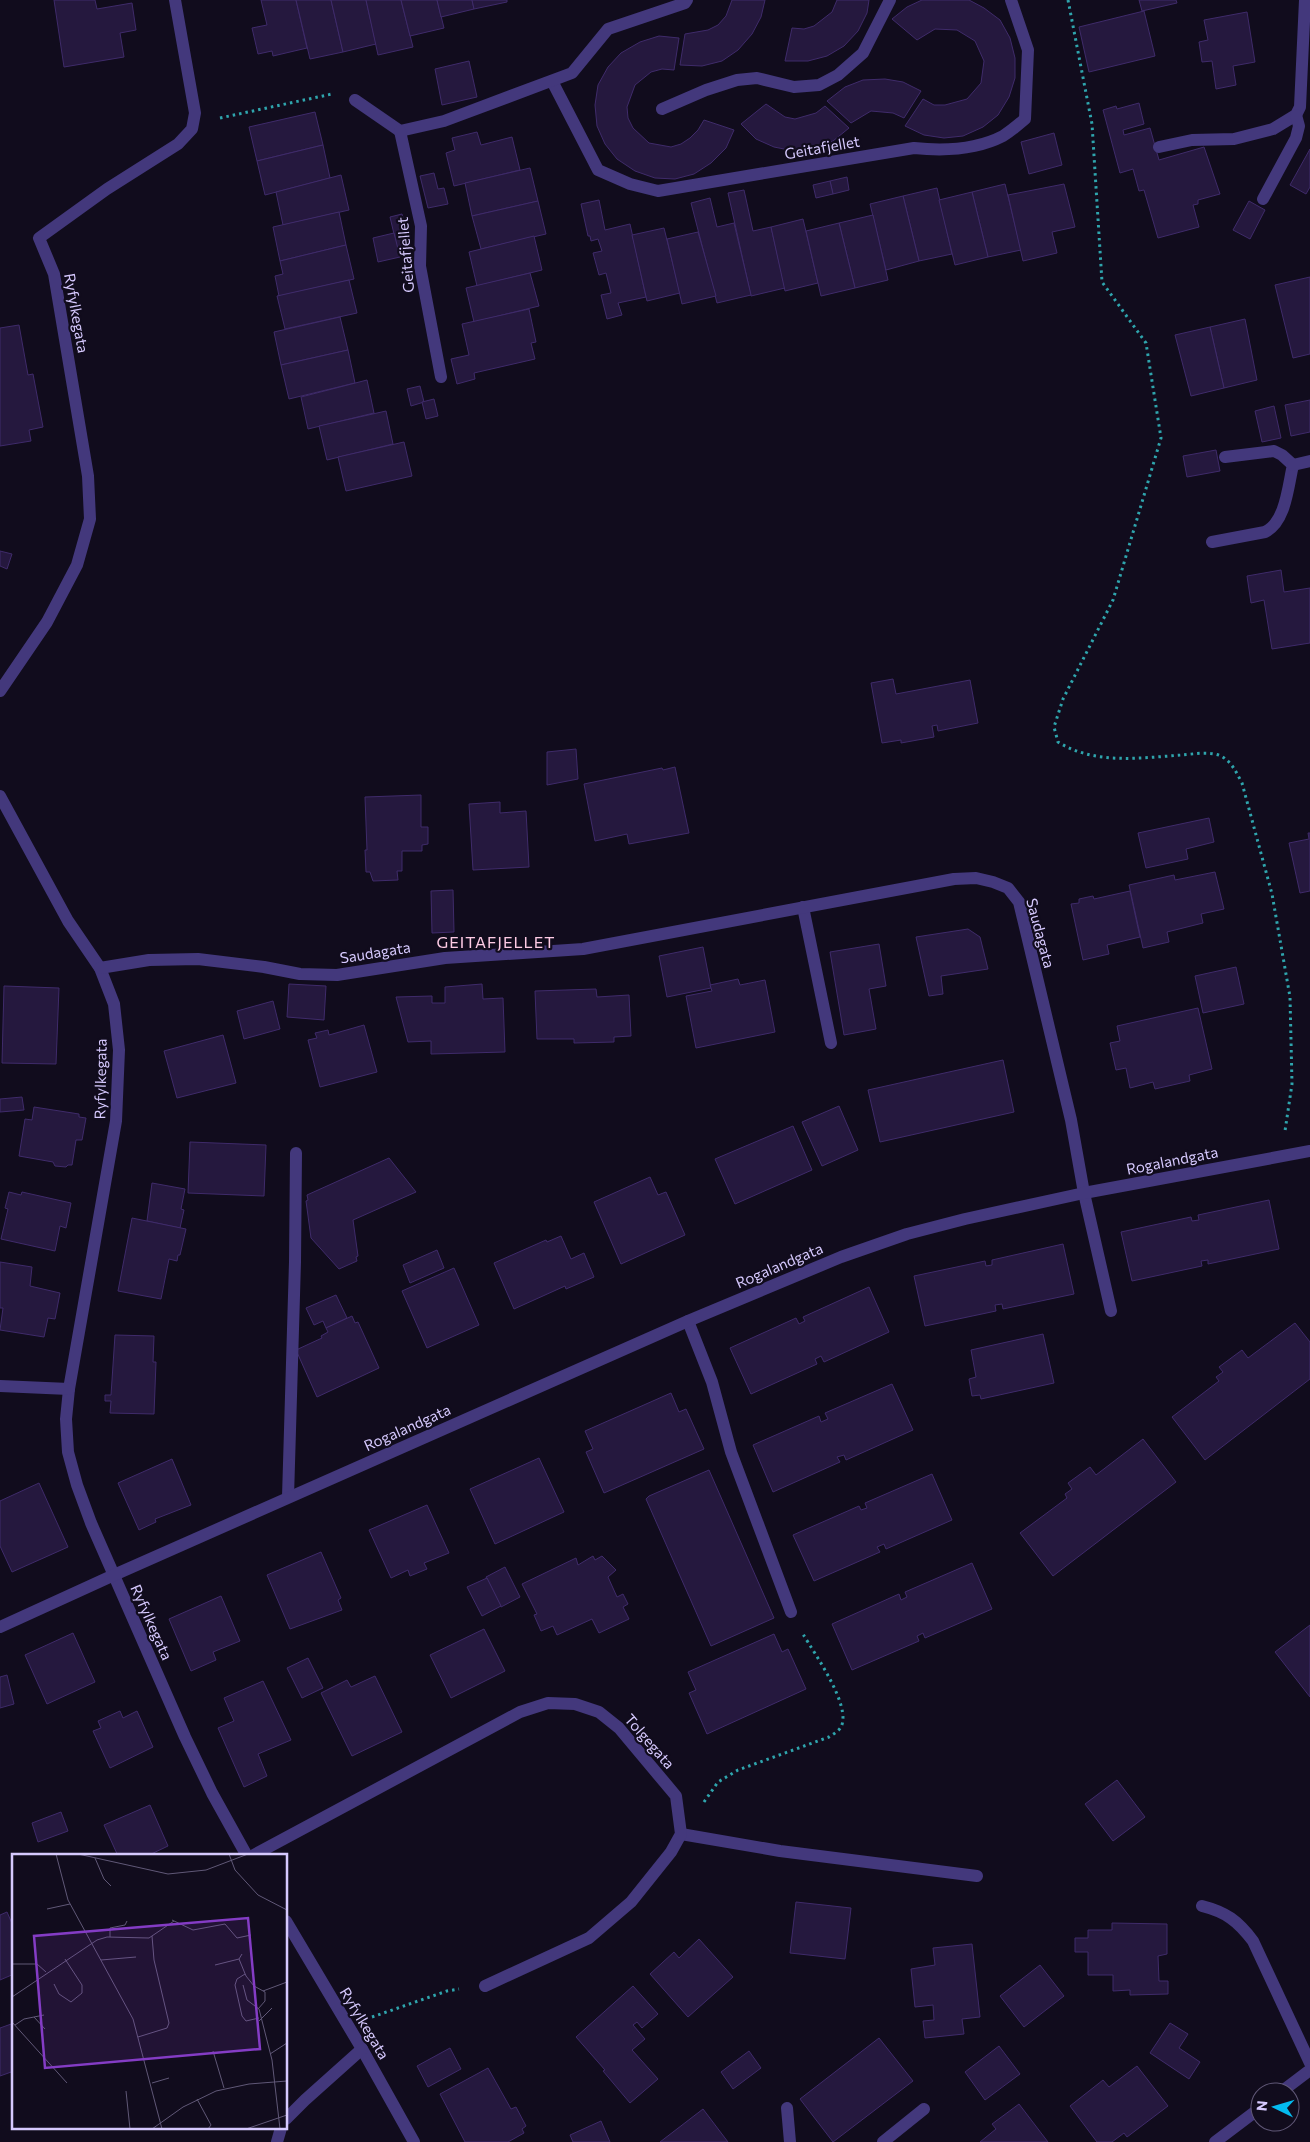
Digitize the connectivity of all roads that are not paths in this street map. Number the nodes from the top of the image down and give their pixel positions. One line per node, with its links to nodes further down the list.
1 (175, 0): 18 (street, Ryfylkegata)
2 (687, 0): 6 (street)
3 (890, 0): 8 (street)
4 (1010, 0): 6 (street, Geitafjellet)
5 (1306, 0): 9 (street)
6 (552, 81): 10 (street)
7 (355, 100): 10 (street)
8 (662, 109)
9 (1296, 115): 11 (street); 12 (street)
10 (400, 131): 13 (street, Geitafjellet)
11 (1159, 147)
12 (1263, 199)
13 (441, 377)
14 (1224, 457): 16 (street)
15 (1310, 461): 16 (street)
16 (1293, 465): 17 (street)
17 (1212, 542)
18 (0, 692)
19 (0, 796): 21 (street, Ryfylkegata)
20 (803, 907): 21 (street, Saudagata); 22 (street); 25 (street, Saudagata)
21 (100, 968): 29 (street, Ryfylkegata)
22 (831, 1043)
23 (1310, 1151): 25 (street, Rogalandgata)
24 (296, 1153): 30 (street)
25 (1084, 1194): 26 (street, Saudagata); 27 (street, Rogalandgata)
26 (1111, 1311)
27 (688, 1321): 30 (street, Rogalandgata); 32 (street)
28 (0, 1386): 29 (street)
29 (70, 1389): 31 (street, Ryfylkegata)
30 (288, 1497): 31 (street, Rogalandgata)
31 (114, 1575): 33 (street, Rogalandgata); 35 (street, Ryfylkegata)
32 (791, 1612)
33 (0, 1627)
34 (681, 1834): 36 (street, Tolgegata); 37 (street); 40 (street)
35 (246, 1854)
36 (256, 1854)
37 (977, 1876)
38 (1202, 1906): 42 (street)
39 (288, 1925): 41 (street, Ryfylkegata)
40 (485, 1986)
41 (362, 2048): 48 (street); 49 (street, Ryfylkegata)
42 (1310, 2063)
43 (1310, 2070): 44 (street)
44 (1294, 2082)
45 (787, 2108): 50 (street)
46 (924, 2109): 51 (street)
47 (1250, 2116): 52 (street)
48 (288, 2117)
49 (414, 2142)
50 (790, 2142)
51 (884, 2142)
52 (1215, 2142)

